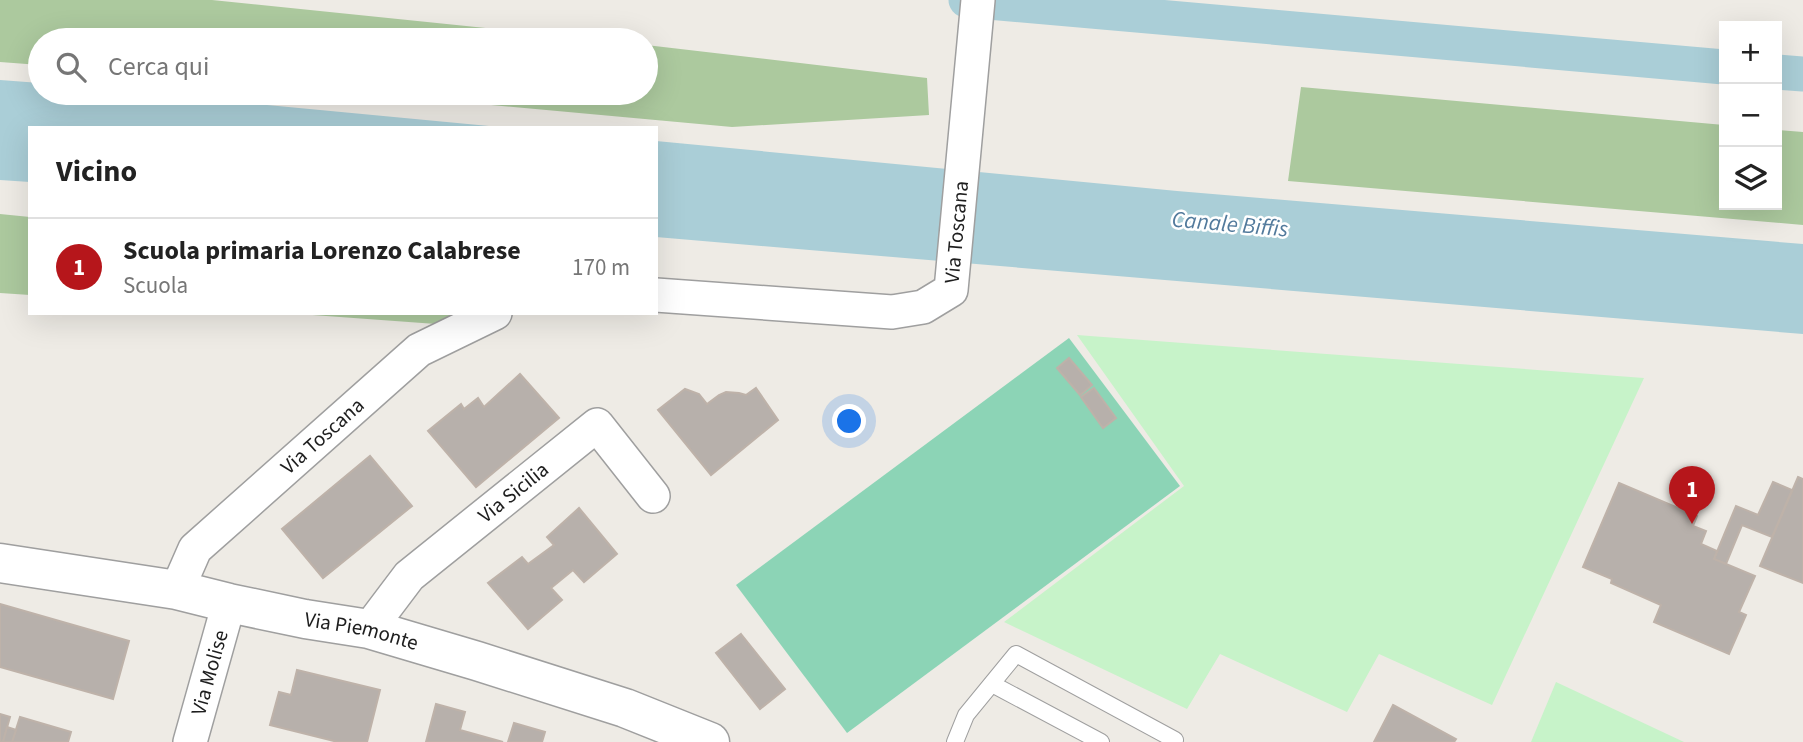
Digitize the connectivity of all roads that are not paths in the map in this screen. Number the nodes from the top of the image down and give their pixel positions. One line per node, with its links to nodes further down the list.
1 (978, 0): 2 (street, Via Toscana)
2 (658, 295)
3 (491, 315): 6 (street, Via Toscana)
4 (653, 496): 8 (street, Via Sicilia)
5 (0, 564): 6 (street, Via Piemonte)
6 (177, 590): 7 (street, Via Piemonte)
7 (229, 603): 8 (street, Via Piemonte); 10 (street, Via Molise)
8 (369, 629): 11 (street, Via Piemonte)
9 (992, 684): 12 (lane); 13 (lane); 14 (lane)
10 (190, 742)
11 (710, 742)
12 (955, 742)
13 (1101, 742)
14 (1174, 742)

